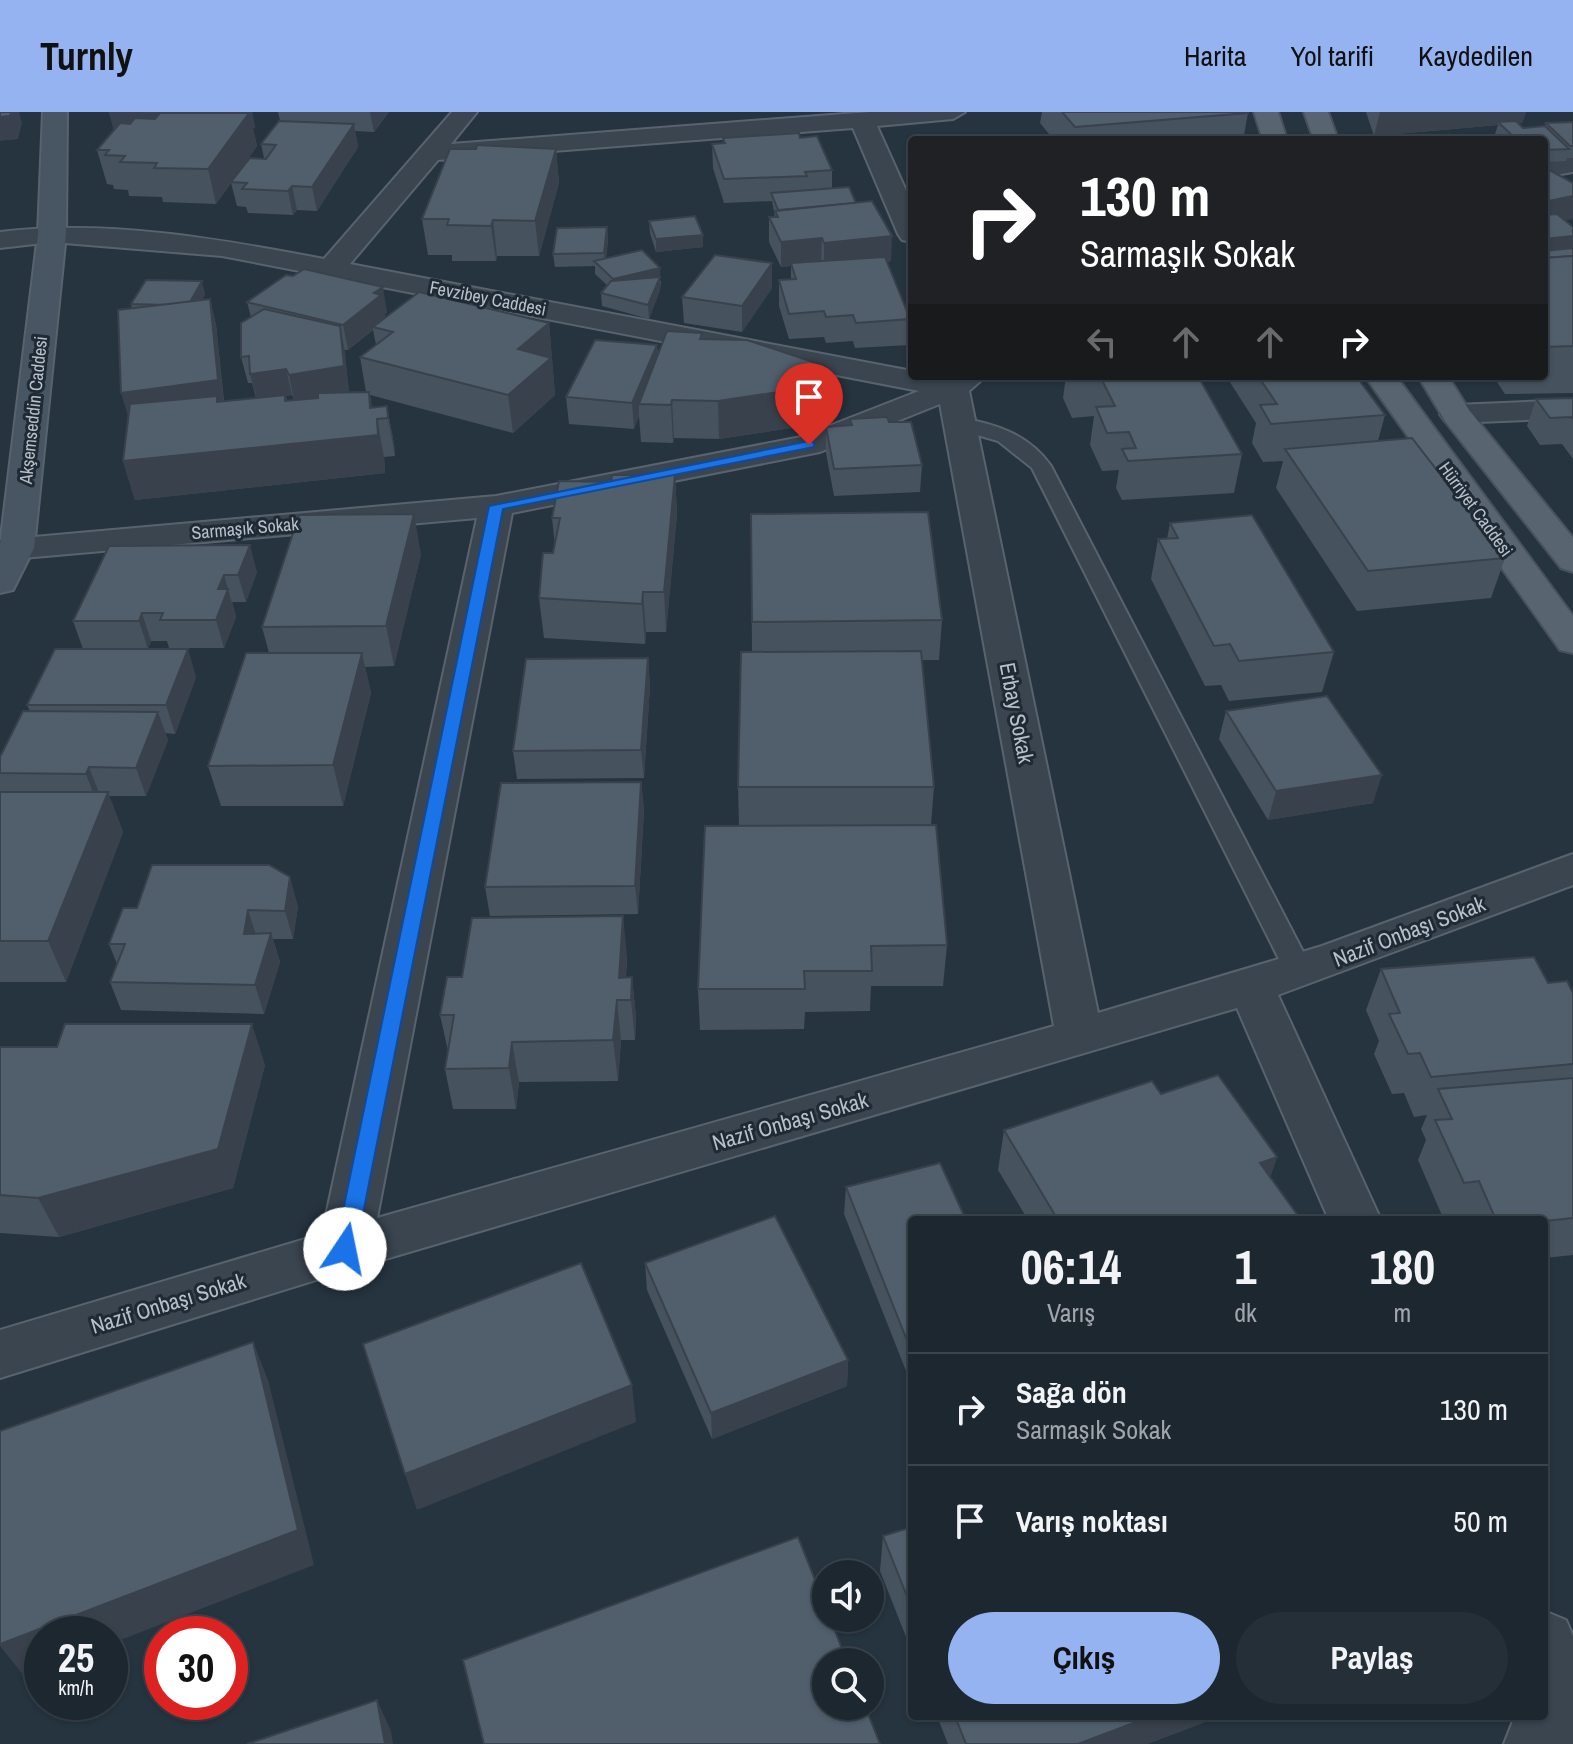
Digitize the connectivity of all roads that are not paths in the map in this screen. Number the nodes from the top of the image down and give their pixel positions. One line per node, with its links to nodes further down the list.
1 (55, 112): 13 (main road, Akşemseddin Caddesi)
2 (465, 112): 9 (street)
3 (953, 112): 6 (street)
4 (1266, 112): 7 (main road)
5 (1316, 112): 8 (main road)
6 (862, 120): 9 (street); 12 (street)
7 (1274, 136)
8 (1325, 136)
9 (427, 153): 15 (street)
10 (1573, 164): 11 (street)
11 (1548, 168)
12 (908, 225)
13 (52, 234): 14 (street, Fevzibey Caddesi); 15 (street, Fevzibey Caddesi); 22 (main road, Akşemseddin Caddesi)
14 (0, 240)
15 (331, 269): 18 (street, Fevzibey Caddesi)
16 (1383, 380): 25 (main road, Hürriyet Caddesi)
17 (1435, 380): 20 (main road, Hürriyet Caddesi)
18 (961, 396): 21 (street, Sarmaşık Sokak); 27 (lane); 29 (street, Erbay Sokak)
19 (1573, 409): 20 (street)
20 (1456, 414): 23 (main road, Hürriyet Caddesi)
21 (496, 506): 22 (street, Sarmaşık Sokak); 31 (street)
22 (8, 549): 24 (main road, Akşemseddin Caddesi)
23 (1573, 561)
24 (0, 582)
25 (1573, 642)
26 (1573, 869): 27 (street, Nazif Onbaşı Sokak)
27 (1299, 971): 28 (street, Nazif Onbaşı Sokak)
28 (1251, 987): 29 (street, Nazif Onbaşı Sokak); 30 (street)
29 (1080, 1038): 31 (street, Nazif Onbaşı Sokak)
30 (1353, 1216)
31 (345, 1249): 32 (street, Nazif Onbaşı Sokak)
32 (0, 1354)
33 (1548, 1651): 34 (street)
34 (1573, 1707)
35 (1573, 1729): 36 (street)
36 (1536, 1744)

